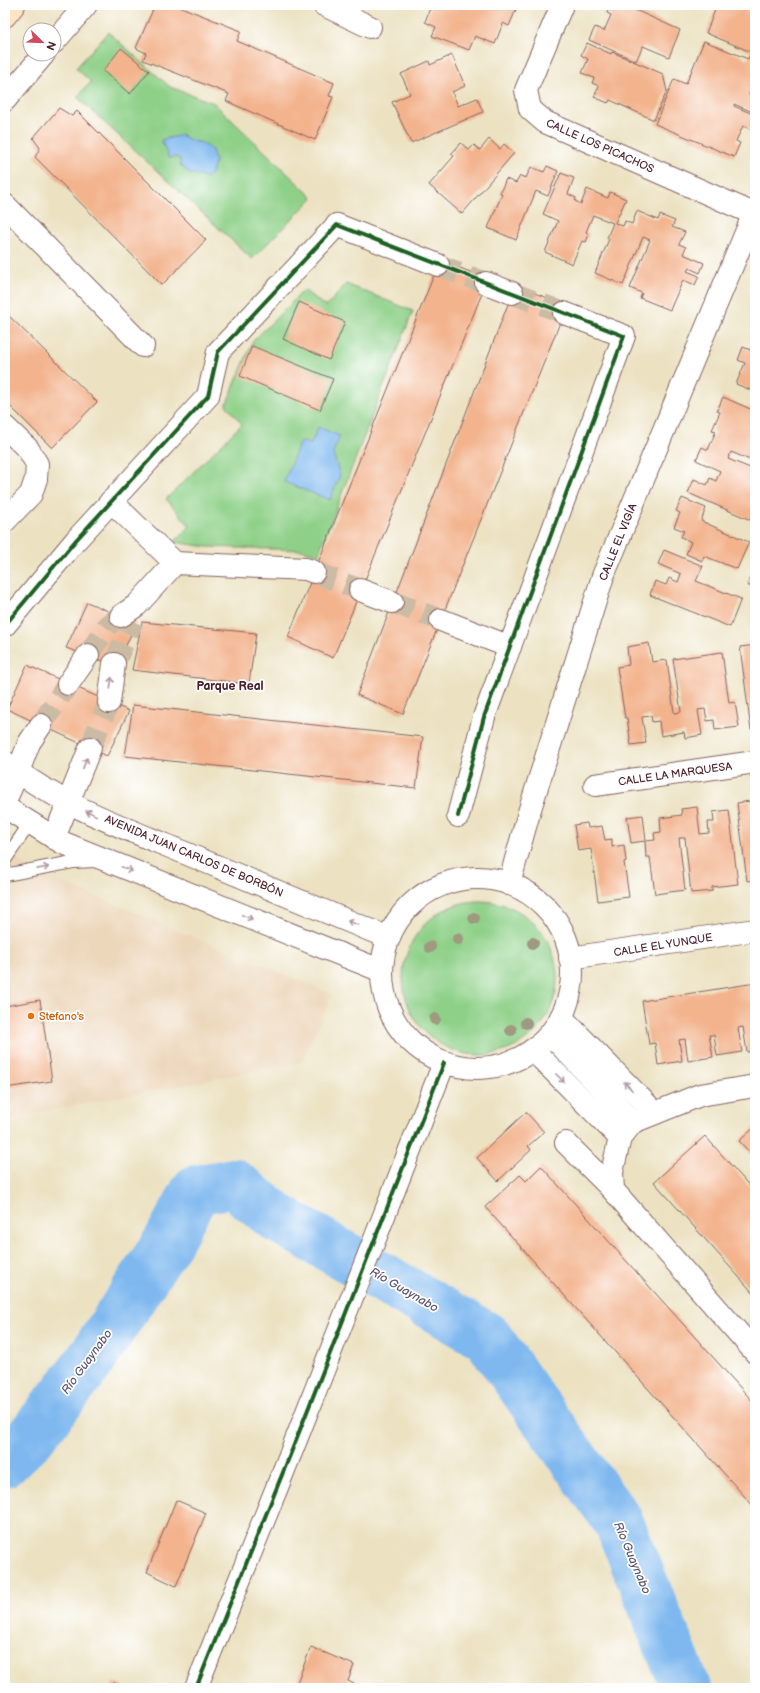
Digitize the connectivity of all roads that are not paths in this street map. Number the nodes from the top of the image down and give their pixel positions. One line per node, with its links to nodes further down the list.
1 (14, 5): 5 (main road)
2 (86, 5): 7 (street)
3 (324, 5): 6 (street)
4 (562, 5): 11 (street, CALLE LOS PICACHOS)
5 (5, 16)
6 (370, 27)
7 (62, 33)
8 (37, 62): 9 (street)
9 (5, 100)
10 (5, 205): 16 (street)
11 (754, 213): 46 (street, CALLE EL VIGÍA)
12 (438, 265): 18 (street)
13 (486, 283): 14 (street)
14 (512, 293)
15 (564, 313): 27 (street)
16 (143, 346)
17 (5, 427): 19 (street)
18 (111, 502): 20 (street); 26 (street)
19 (5, 522)
20 (175, 562): 21 (street); 24 (street)
21 (314, 572)
22 (360, 590): 23 (street)
23 (392, 602)
24 (130, 614)
25 (441, 620): 27 (street)
26 (5, 625)
27 (510, 647): 40 (street)
28 (88, 656): 30 (street)
29 (114, 664): 31 (street, one-way to 29)
30 (68, 684)
31 (109, 702)
32 (41, 725): 35 (street)
33 (90, 748): 38 (street, one-way to 33)
34 (755, 762): 36 (street, CALLE LA MARQUESA)
35 (12, 767): 37 (street); 38 (street, AVENIDA JUAN CARLOS DE BORBÓN)
36 (595, 785)
37 (5, 801)
38 (69, 802): 42 (street); 48 (street, AVENIDA JUAN CARLOS DE BORBÓN, one-way to 38)
39 (5, 807): 41 (street)
40 (458, 816)
41 (30, 823): 42 (street); 43 (lane)
42 (54, 838): 44 (street)
43 (5, 860)
44 (106, 860): 45 (lane, one-way to 44); 50 (street, one-way to 50)
45 (5, 875)
46 (509, 884): 48 (street); 49 (street)
47 (755, 930): 49 (street, CALLE EL YUNQUE)
48 (389, 938): 50 (street)
49 (570, 958): 51 (street)
50 (382, 972): 53 (street)
51 (555, 1025): 52 (street); 55 (street, one-way to 51); 56 (street)
52 (532, 1050): 53 (street); 57 (street, one-way to 57)
53 (444, 1063): 61 (street)
54 (755, 1086): 55 (street)
55 (655, 1113): 56 (street)
56 (633, 1122): 57 (street)
57 (620, 1138): 59 (street)
58 (566, 1143): 59 (street)
59 (612, 1190): 60 (street)
60 (755, 1352)
61 (196, 1688)

